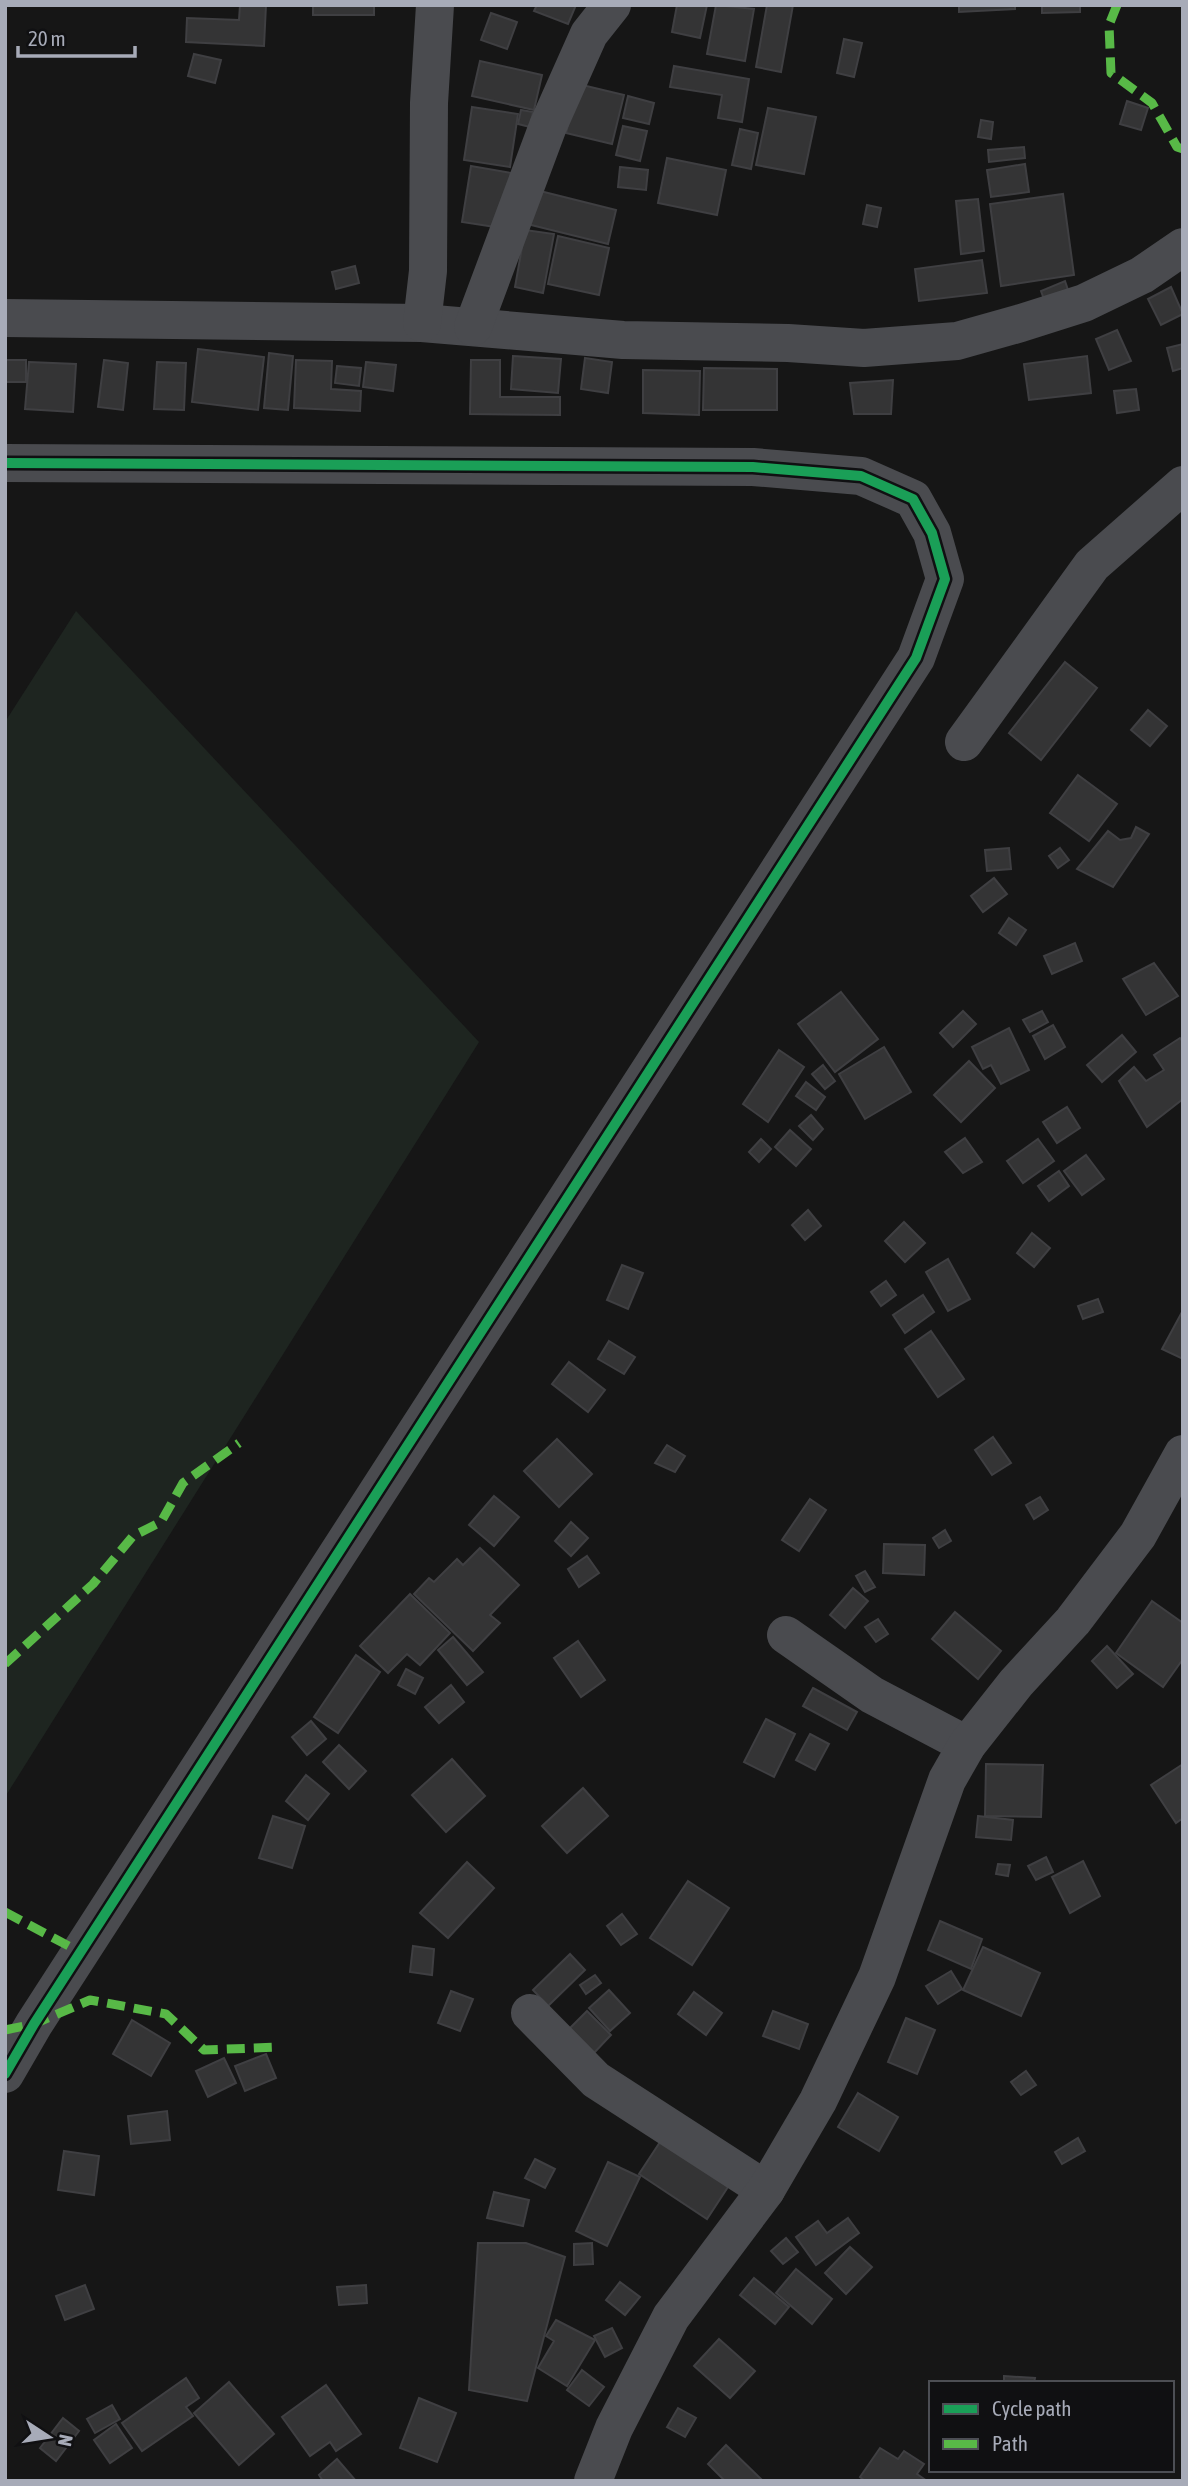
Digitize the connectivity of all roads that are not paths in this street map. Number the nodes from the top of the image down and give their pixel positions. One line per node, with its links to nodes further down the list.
1 (435, 5): 5 (street)
2 (612, 5): 6 (street)
3 (1183, 247): 6 (street)
4 (5, 318): 5 (street)
5 (422, 323): 6 (street)
6 (473, 327)
7 (5, 463): 14 (street)
8 (1183, 485): 9 (street)
9 (964, 742)
10 (1183, 1454): 12 (street)
11 (786, 1634): 12 (street)
12 (967, 1745): 15 (street)
13 (530, 2013): 15 (street)
14 (5, 2074)
15 (766, 2190): 16 (street)
16 (593, 2481)

